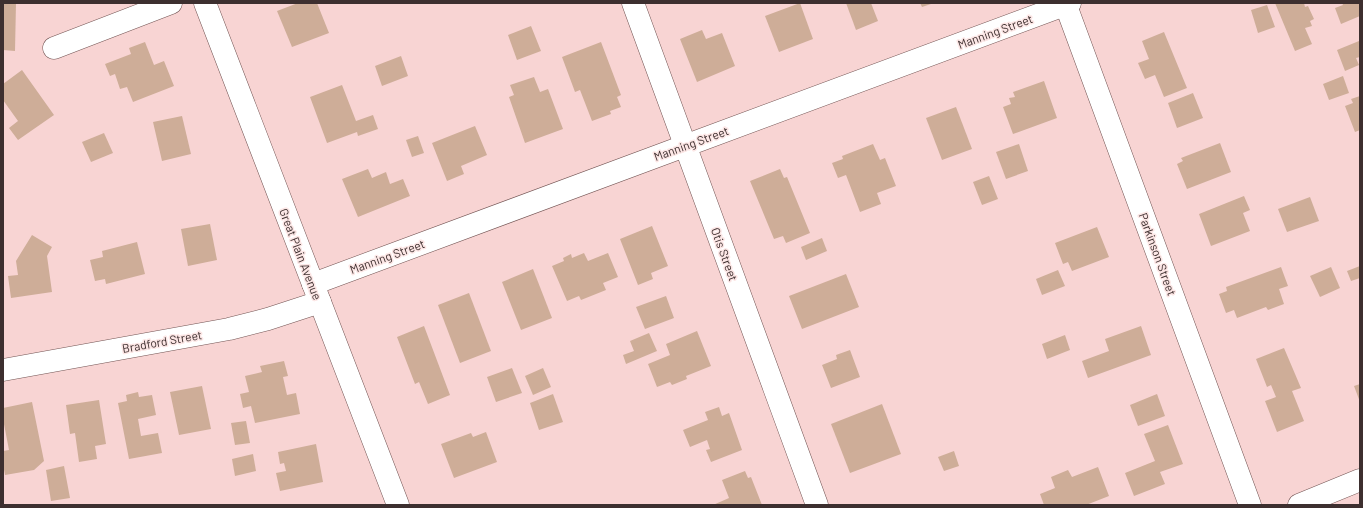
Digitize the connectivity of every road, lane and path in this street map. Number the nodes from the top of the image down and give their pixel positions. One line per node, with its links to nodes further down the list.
1 (171, 3): 5 (street)
2 (205, 3): 7 (street, Great Plain Avenue)
3 (633, 3): 6 (street, Otis Street)
4 (1067, 4): 6 (street, Manning Street); 12 (street, Parkinson Street)
5 (54, 48)
6 (685, 146): 7 (street, Manning Street); 11 (street, Otis Street)
7 (316, 293): 8 (street, Bradford Street); 10 (street, Great Plain Avenue)
8 (3, 370)
9 (1360, 480): 13 (street)
10 (398, 505)
11 (817, 505)
12 (1250, 505)
13 (1299, 505)

